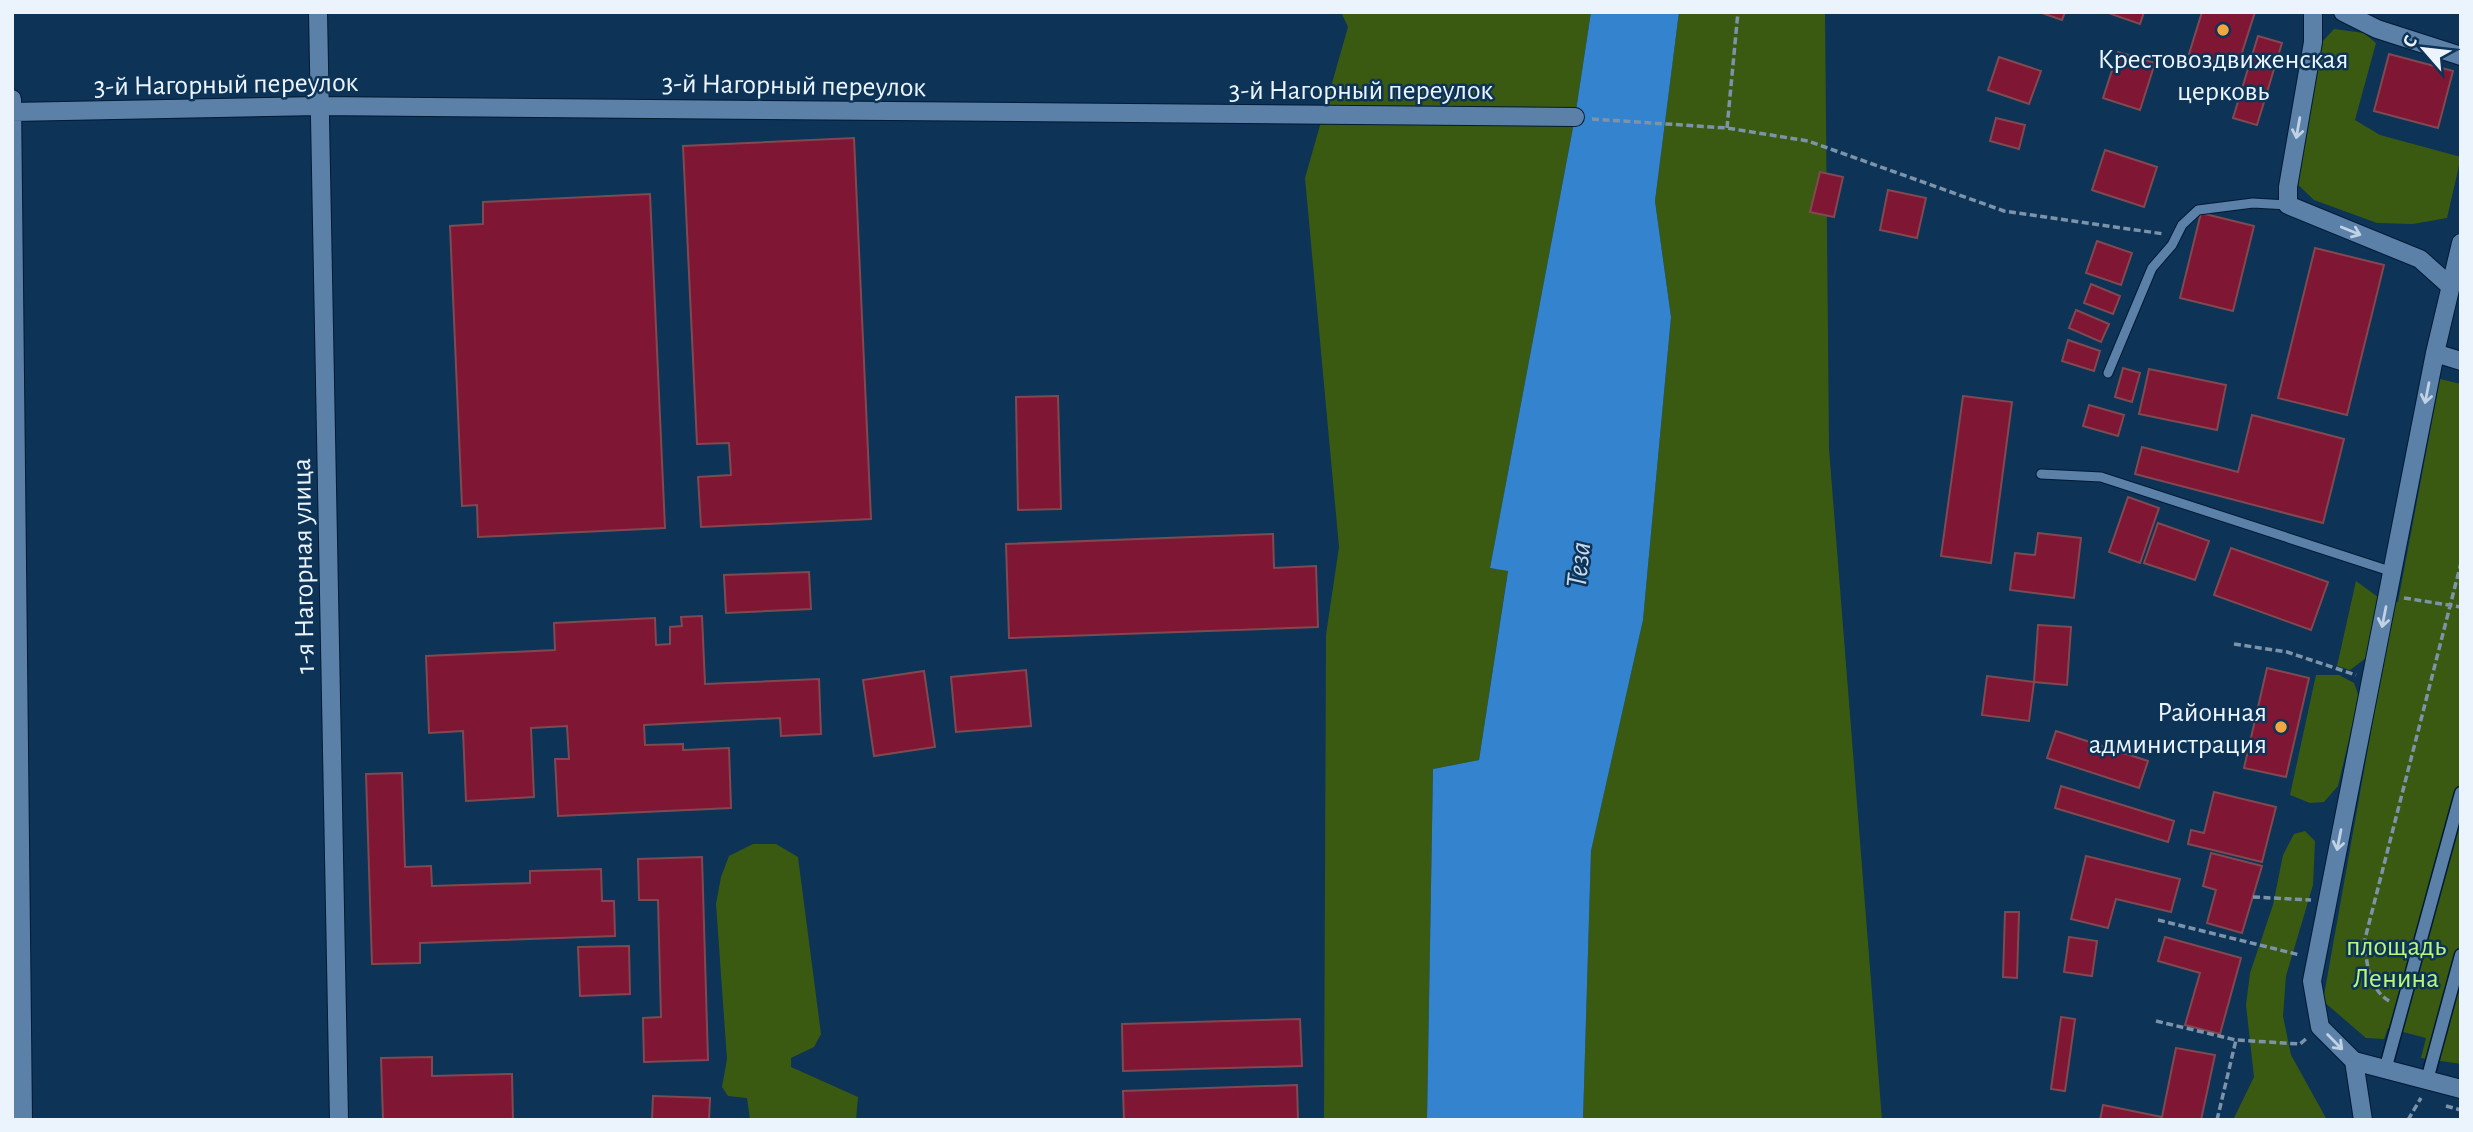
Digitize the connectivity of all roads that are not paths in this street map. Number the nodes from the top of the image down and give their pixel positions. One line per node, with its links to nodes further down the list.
1 (318, 12): 6 (street, 1-я Нагорная улица)
2 (2313, 12): 9 (street, one-way to 9)
3 (2343, 12): 4 (street)
4 (2461, 56)
5 (12, 99): 7 (street)
6 (320, 106): 7 (street, 3-й Нагорный переулок); 8 (street, 3-й Нагорный переулок); 24 (street, 1-я Нагорная улица)
7 (12, 112): 23 (street)
8 (1575, 117)
9 (2288, 205): 11 (street, one-way to 11); 14 (lane)
10 (2461, 243): 11 (street)
11 (2449, 285): 12 (street)
12 (2435, 353): 13 (street); 16 (street, one-way to 16)
13 (2461, 361)
14 (2108, 373)
15 (2041, 474): 16 (lane)
16 (2393, 572): 19 (street, one-way to 19)
17 (2461, 793): 20 (street)
18 (2461, 955): 21 (street)
19 (2354, 1061): 20 (street); 25 (street)
20 (2385, 1070): 21 (street)
21 (2427, 1080): 22 (street)
22 (2461, 1089)
23 (23, 1120)
24 (339, 1120)
25 (2363, 1120)

